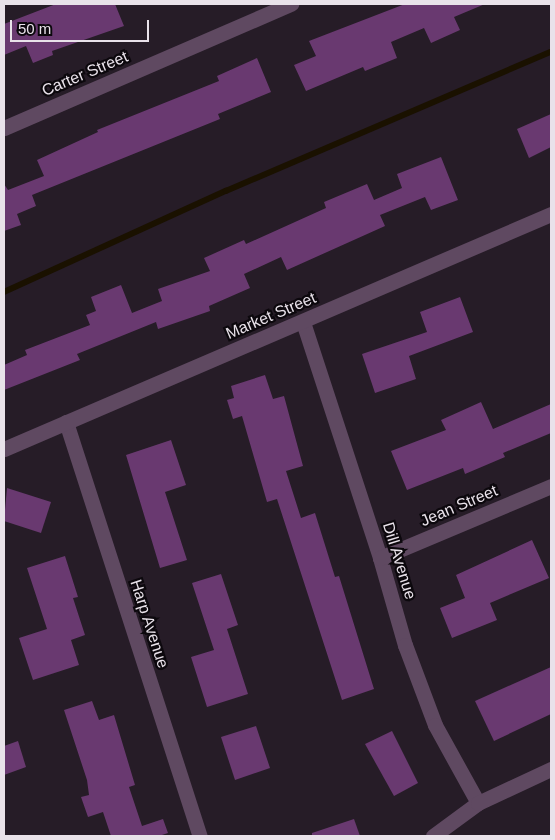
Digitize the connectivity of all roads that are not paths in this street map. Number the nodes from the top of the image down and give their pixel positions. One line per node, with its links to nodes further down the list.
1 (291, 4): 2 (street, Carter Street)
2 (4, 128)
3 (551, 214): 4 (street, Market Street)
4 (303, 322): 5 (street, Market Street); 8 (street, Dill Avenue)
5 (66, 422): 6 (street, Market Street); 11 (street, Harp Avenue)
6 (4, 449)
7 (551, 486): 8 (street, Jean Street)
8 (380, 558): 10 (street, Dill Avenue)
9 (551, 769): 10 (street)
10 (478, 804): 12 (street)
11 (200, 836)
12 (433, 836)

